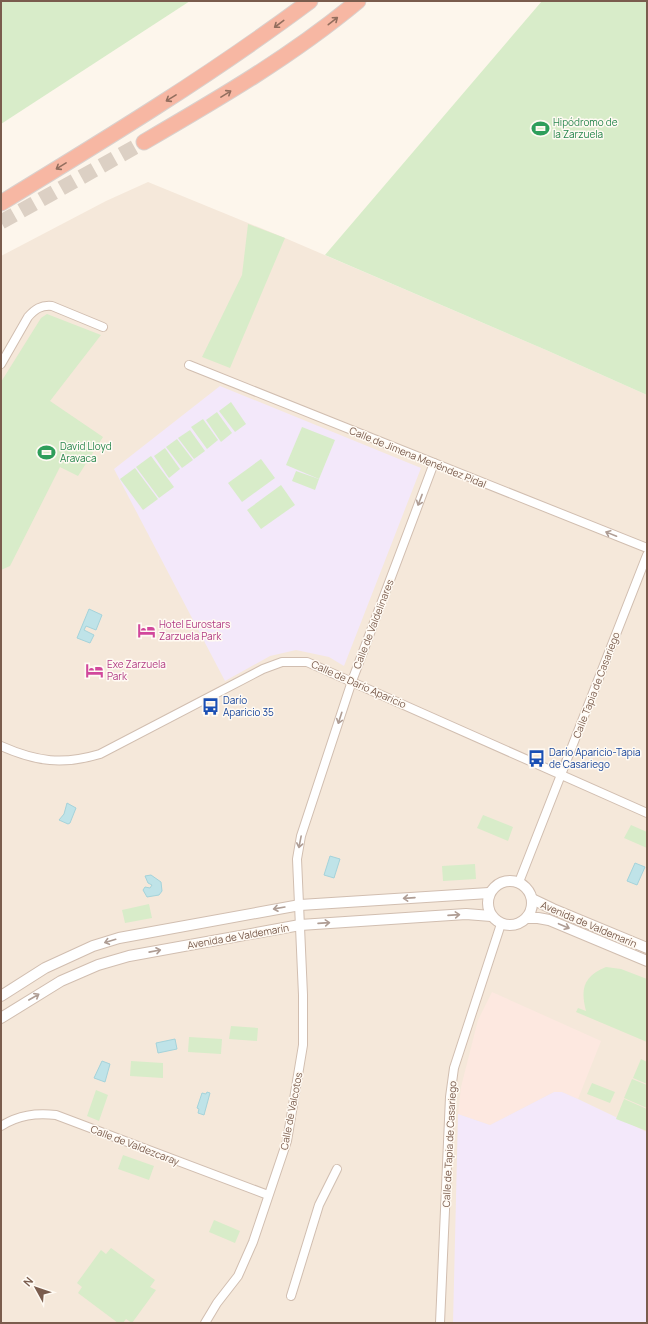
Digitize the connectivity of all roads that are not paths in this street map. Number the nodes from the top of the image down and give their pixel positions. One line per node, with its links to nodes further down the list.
1 (310, 1): 4 (highway, one-way to 4)
2 (358, 1): 3 (highway, one-way to 2)
3 (144, 142)
4 (1, 203)
5 (102, 327): 6 (street)
6 (1, 364)
7 (189, 365): 8 (street, Calle de Jimena Menéndez Pidal)
8 (434, 463): 9 (street, Calle de Jimena Menéndez Pidal, one-way to 8); 11 (street, Calle de Valdelinares, one-way to 11)
9 (647, 548)
10 (647, 555): 13 (street, Calle Tapia de Casariego)
11 (352, 681): 12 (street, Calle de Darío Aparicio); 13 (street, Calle de Darío Aparicio); 18 (street, Calle de Valdelinares, one-way to 18)
12 (1, 746)
13 (561, 774): 14 (street, Calle de Darío Aparicio); 15 (street, Calle Tapia de Casariego)
14 (647, 813)
15 (519, 882): 16 (street); 17 (street)
16 (490, 893): 18 (street, Avenida de Valdemarín, one-way to 18); 19 (street)
17 (532, 899): 20 (street); 23 (street, Avenida de Valdemarín)
18 (300, 905): 22 (street, Calle de Valcotos); 25 (street, Avenida de Valdemarín, one-way to 25)
19 (491, 916): 21 (street); 22 (street, Avenida de Valdemarín, one-way to 19)
20 (527, 918): 21 (street); 24 (street, Avenida de Valdemarín, one-way to 24)
21 (501, 924): 32 (street, Calle de Tapia de Casariego)
22 (300, 925): 26 (street, Avenida de Valdemarín, one-way to 22); 29 (street, Calle de Valcotos)
23 (647, 948)
24 (647, 961)
25 (1, 996)
26 (1, 1018)
27 (1, 1126): 29 (street, Calle de Valdezcaray)
28 (337, 1169): 30 (street)
29 (268, 1195): 31 (street, Calle de Valcotos)
30 (291, 1296)
31 (205, 1323)
32 (440, 1323)

